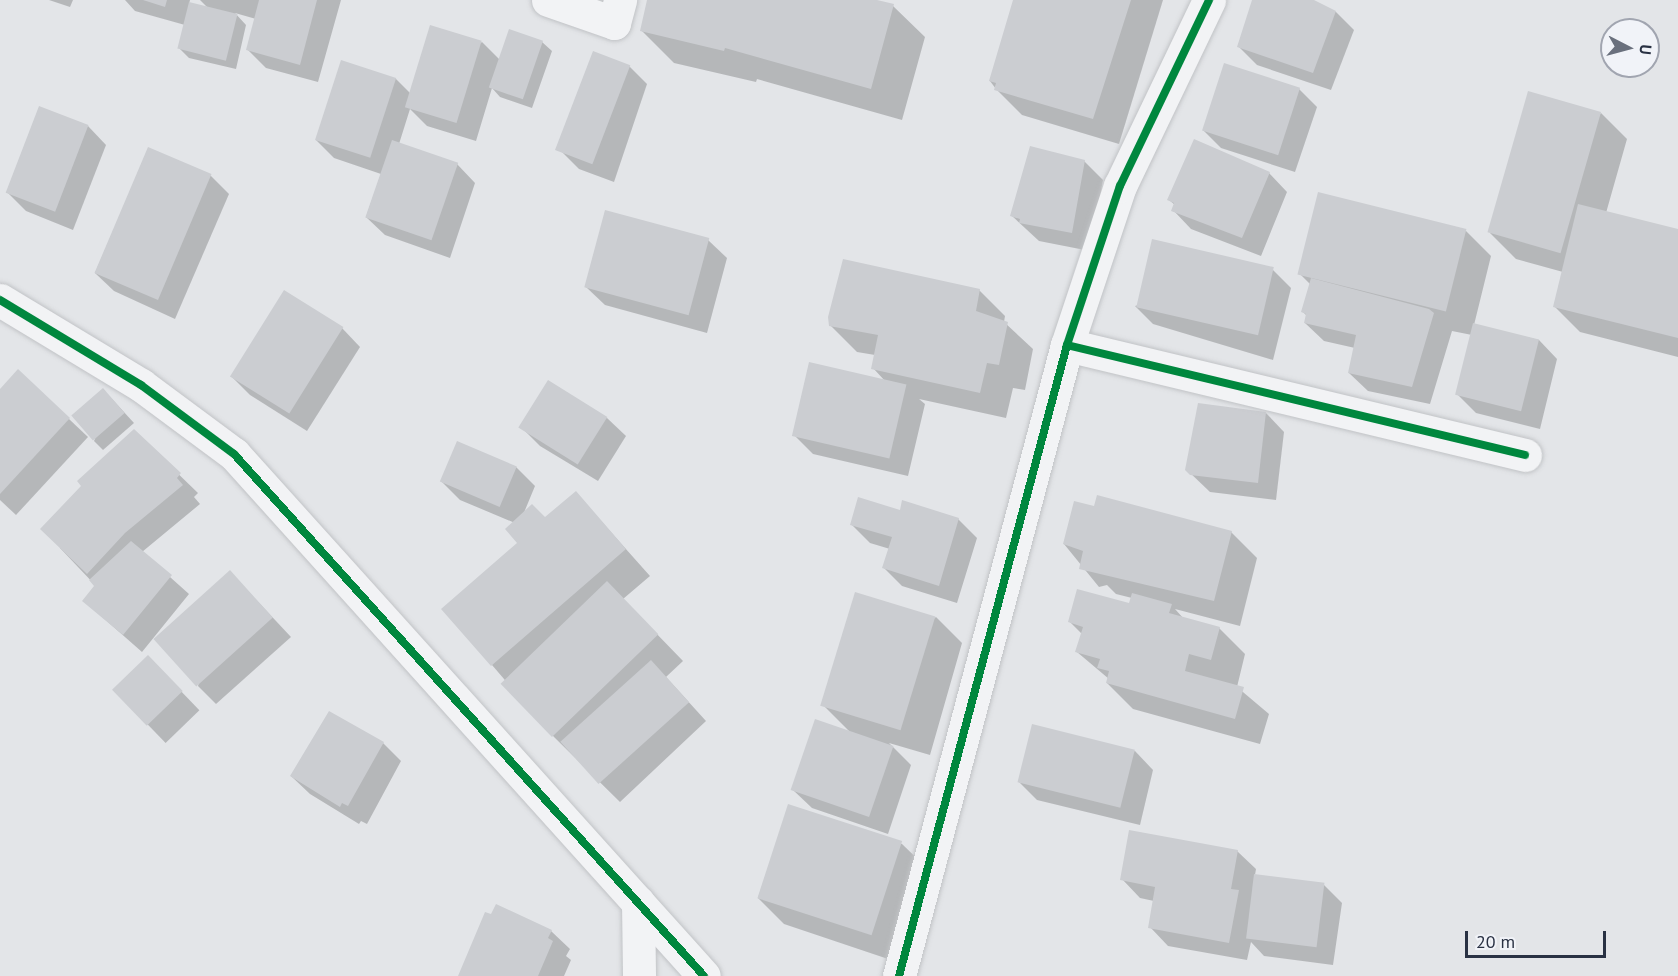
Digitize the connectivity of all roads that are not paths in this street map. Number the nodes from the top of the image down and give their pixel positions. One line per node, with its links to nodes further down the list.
1 (548, 0): 2 (street)
2 (620, 0)
3 (1209, 0): 5 (street)
4 (0, 300): 7 (street)
5 (1067, 345): 6 (street); 10 (street)
6 (1525, 455)
7 (638, 902): 8 (street); 9 (street)
8 (639, 976)
9 (704, 976)
10 (899, 976)

